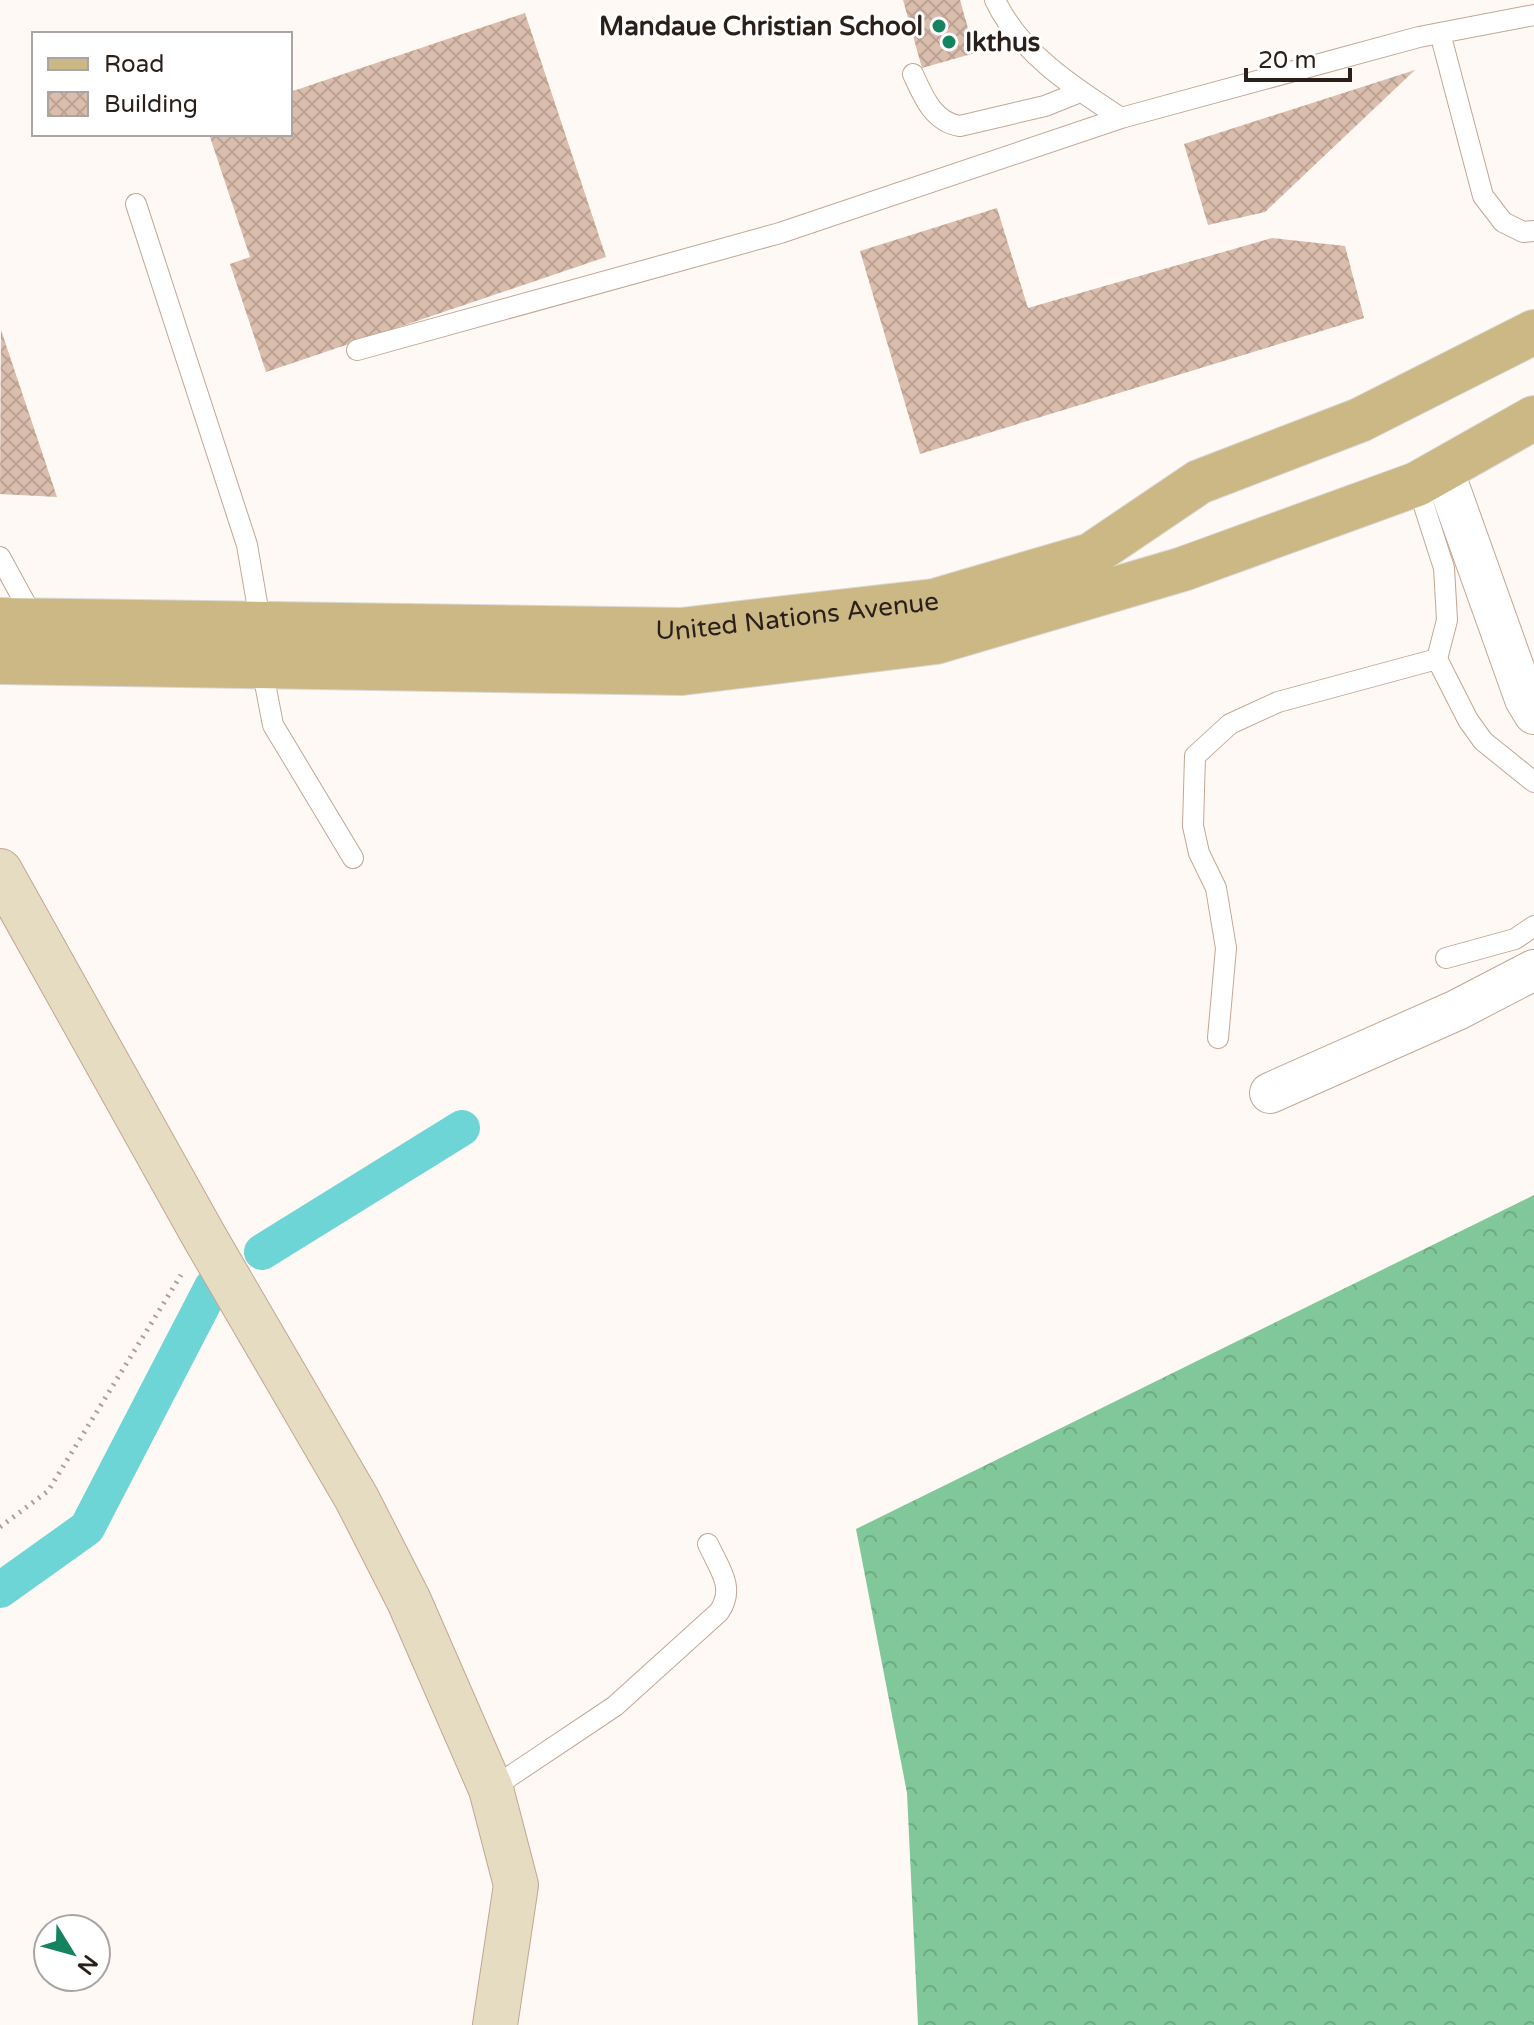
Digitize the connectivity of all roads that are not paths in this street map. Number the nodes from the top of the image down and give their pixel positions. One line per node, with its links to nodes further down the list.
1 (995, 0): 5 (lane)
2 (1534, 15): 3 (lane)
3 (1440, 33): 6 (lane); 8 (lane)
4 (913, 74): 5 (lane)
5 (1080, 92): 6 (lane)
6 (1121, 118): 10 (lane)
7 (136, 204): 15 (lane)
8 (1534, 231)
9 (1534, 332): 15 (main road, United Nations Avenue)
10 (357, 350)
11 (1534, 418): 12 (main road, United Nations Avenue)
12 (1431, 478): 15 (main road, United Nations Avenue); 16 (lane); 18 (street)
13 (0, 557): 14 (lane)
14 (18, 621): 15 (main road, United Nations Avenue)
15 (261, 647): 17 (main road, United Nations Avenue); 20 (lane)
16 (1437, 659): 19 (lane); 25 (lane)
17 (0, 662)
18 (1534, 714)
19 (1534, 782)
20 (353, 858)
21 (0, 871): 28 (street)
22 (1534, 926): 23 (lane)
23 (1446, 958)
24 (1534, 970): 26 (street)
25 (1218, 1038)
26 (1270, 1093)
27 (708, 1544): 28 (lane)
28 (491, 1789): 29 (street)
29 (495, 2025)

